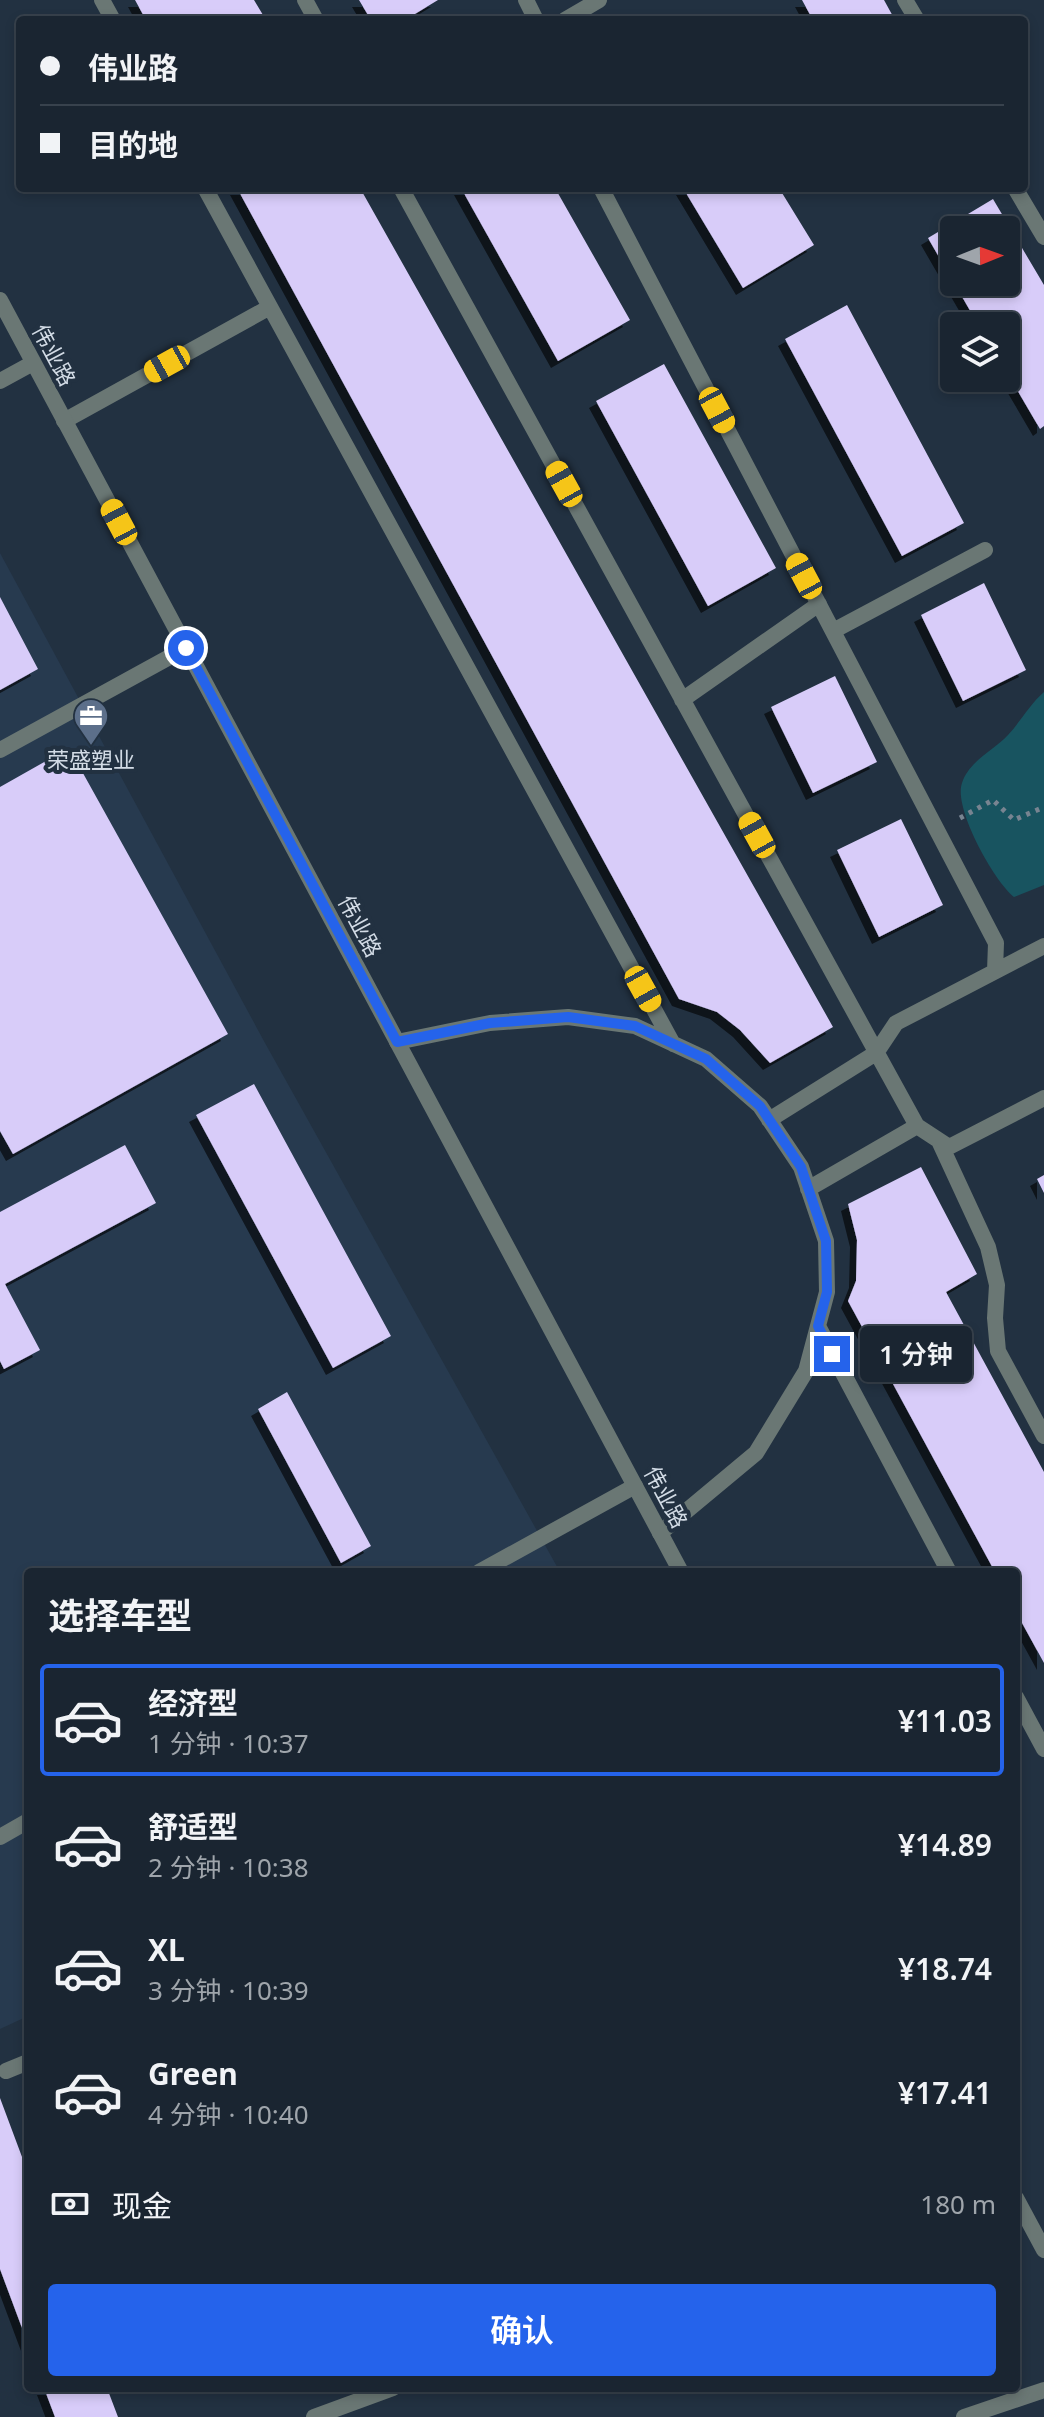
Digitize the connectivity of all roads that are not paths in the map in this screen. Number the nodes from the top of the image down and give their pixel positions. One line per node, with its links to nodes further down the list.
1 (599, 0): 2 (street)
2 (572, 16)
3 (207, 192): 9 (street)
4 (403, 192): 17 (street)
5 (603, 192): 14 (street)
6 (1017, 192): 7 (street)
7 (1044, 237)
8 (0, 300): 10 (street, 伟业路)
9 (270, 307): 12 (street); 22 (street)
10 (33, 363): 11 (street); 12 (street, 伟业路)
11 (0, 381)
12 (64, 421): 16 (street, 伟业路)
13 (985, 550): 15 (street)
14 (819, 604): 15 (street); 17 (street)
15 (833, 631): 20 (street)
16 (186, 648): 18 (street); 21 (street, 伟业路)
17 (682, 700): 23 (street)
18 (0, 750)
19 (1044, 946): 20 (street)
20 (995, 971): 23 (street)
21 (397, 1042): 22 (street); 31 (street, 伟业路)
22 (673, 1044): 25 (street)
23 (876, 1053): 25 (street); 26 (street)
24 (1044, 1098): 27 (street)
25 (769, 1120): 28 (street)
26 (917, 1126): 27 (street); 28 (street)
27 (939, 1141): 30 (street)
28 (808, 1189): 29 (street)
29 (818, 1326): 32 (street); 35 (street)
30 (1044, 1436)
31 (635, 1486): 32 (street, 伟业路); 33 (street)
32 (660, 1533): 34 (street, 伟业路)
33 (486, 1568)
34 (679, 1568)
35 (947, 1568)
36 (1020, 1704): 37 (street)
37 (1044, 1749)
38 (24, 1823): 39 (street)
39 (0, 1837)
40 (24, 2064): 41 (street)
41 (6, 2071)
42 (1020, 2205): 43 (street)
43 (1044, 2250)
44 (1044, 2390): 47 (street)
45 (382, 2392): 46 (street)
46 (314, 2417)
47 (964, 2417)

